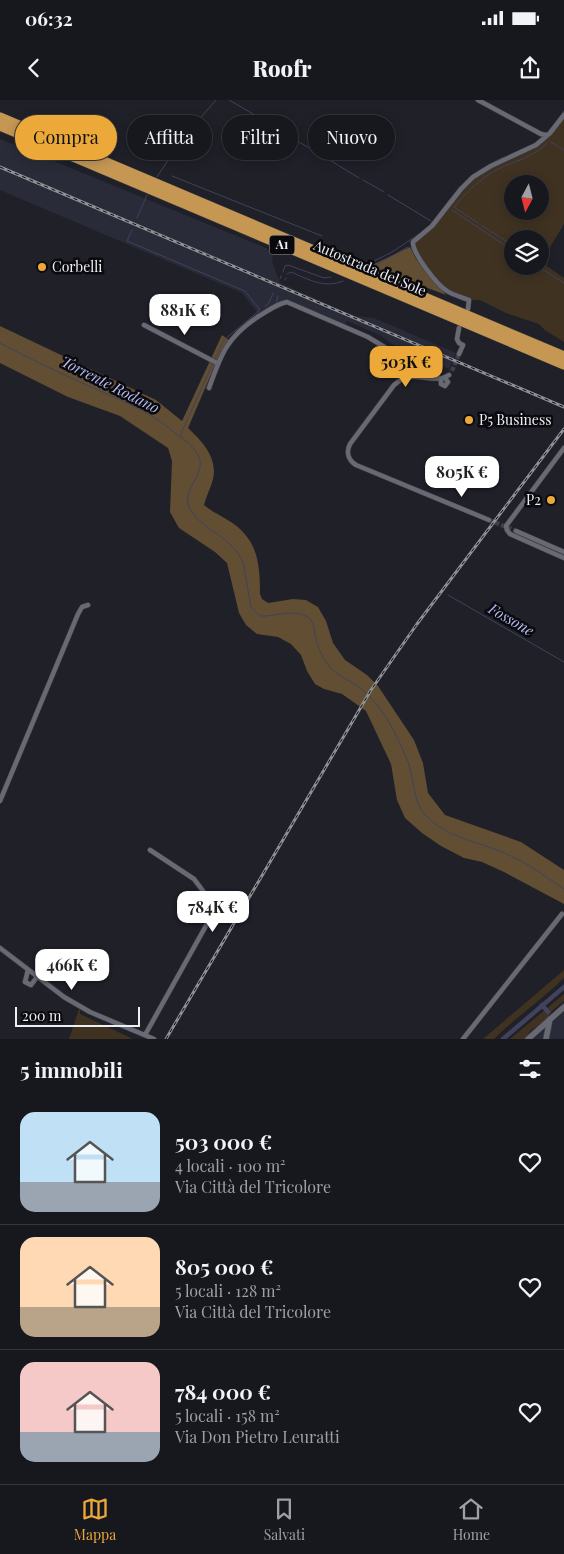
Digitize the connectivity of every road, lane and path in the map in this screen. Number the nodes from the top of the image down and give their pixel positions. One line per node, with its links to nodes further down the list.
1 (478, 100): 5 (street)
2 (564, 115): 5 (street)
3 (0, 117): 10 (highway, Autostrada del Sole / A1)
4 (0, 126): 14 (highway, Autostrada del Sole / A1)
5 (546, 135): 6 (street)
6 (468, 309)
7 (144, 325): 12 (street)
8 (459, 328): 9 (street)
9 (459, 354)
10 (564, 356)
11 (398, 359): 12 (street); 13 (street); 15 (street)
12 (217, 363): 23 (street)
13 (406, 364): 15 (street); 16 (street)
14 (564, 365)
15 (398, 368): 17 (street)
16 (412, 370): 18 (street); 19 (street)
17 (398, 374): 20 (street); 22 (street)
18 (410, 376): 19 (street); 20 (street)
19 (419, 376): 21 (street)
20 (403, 378): 22 (street)
21 (446, 378)
22 (394, 384): 25 (street)
23 (209, 388)
24 (564, 448): 28 (street)
25 (489, 520)
26 (516, 531): 27 (street)
27 (564, 552)
28 (564, 558)
29 (88, 605): 30 (street)
30 (0, 801)
31 (150, 850): 39 (street)
32 (562, 914): 43 (street)
33 (0, 948): 34 (street)
34 (28, 970): 35 (street); 35 (street)
35 (37, 977): 39 (street)
36 (564, 1007): 37 (street)
37 (550, 1019): 38 (street); 40 (street)
38 (538, 1030): 40 (street); 41 (street)
39 (142, 1036): 42 (street)
40 (546, 1037)
41 (531, 1038)
42 (154, 1039)
43 (463, 1039)

